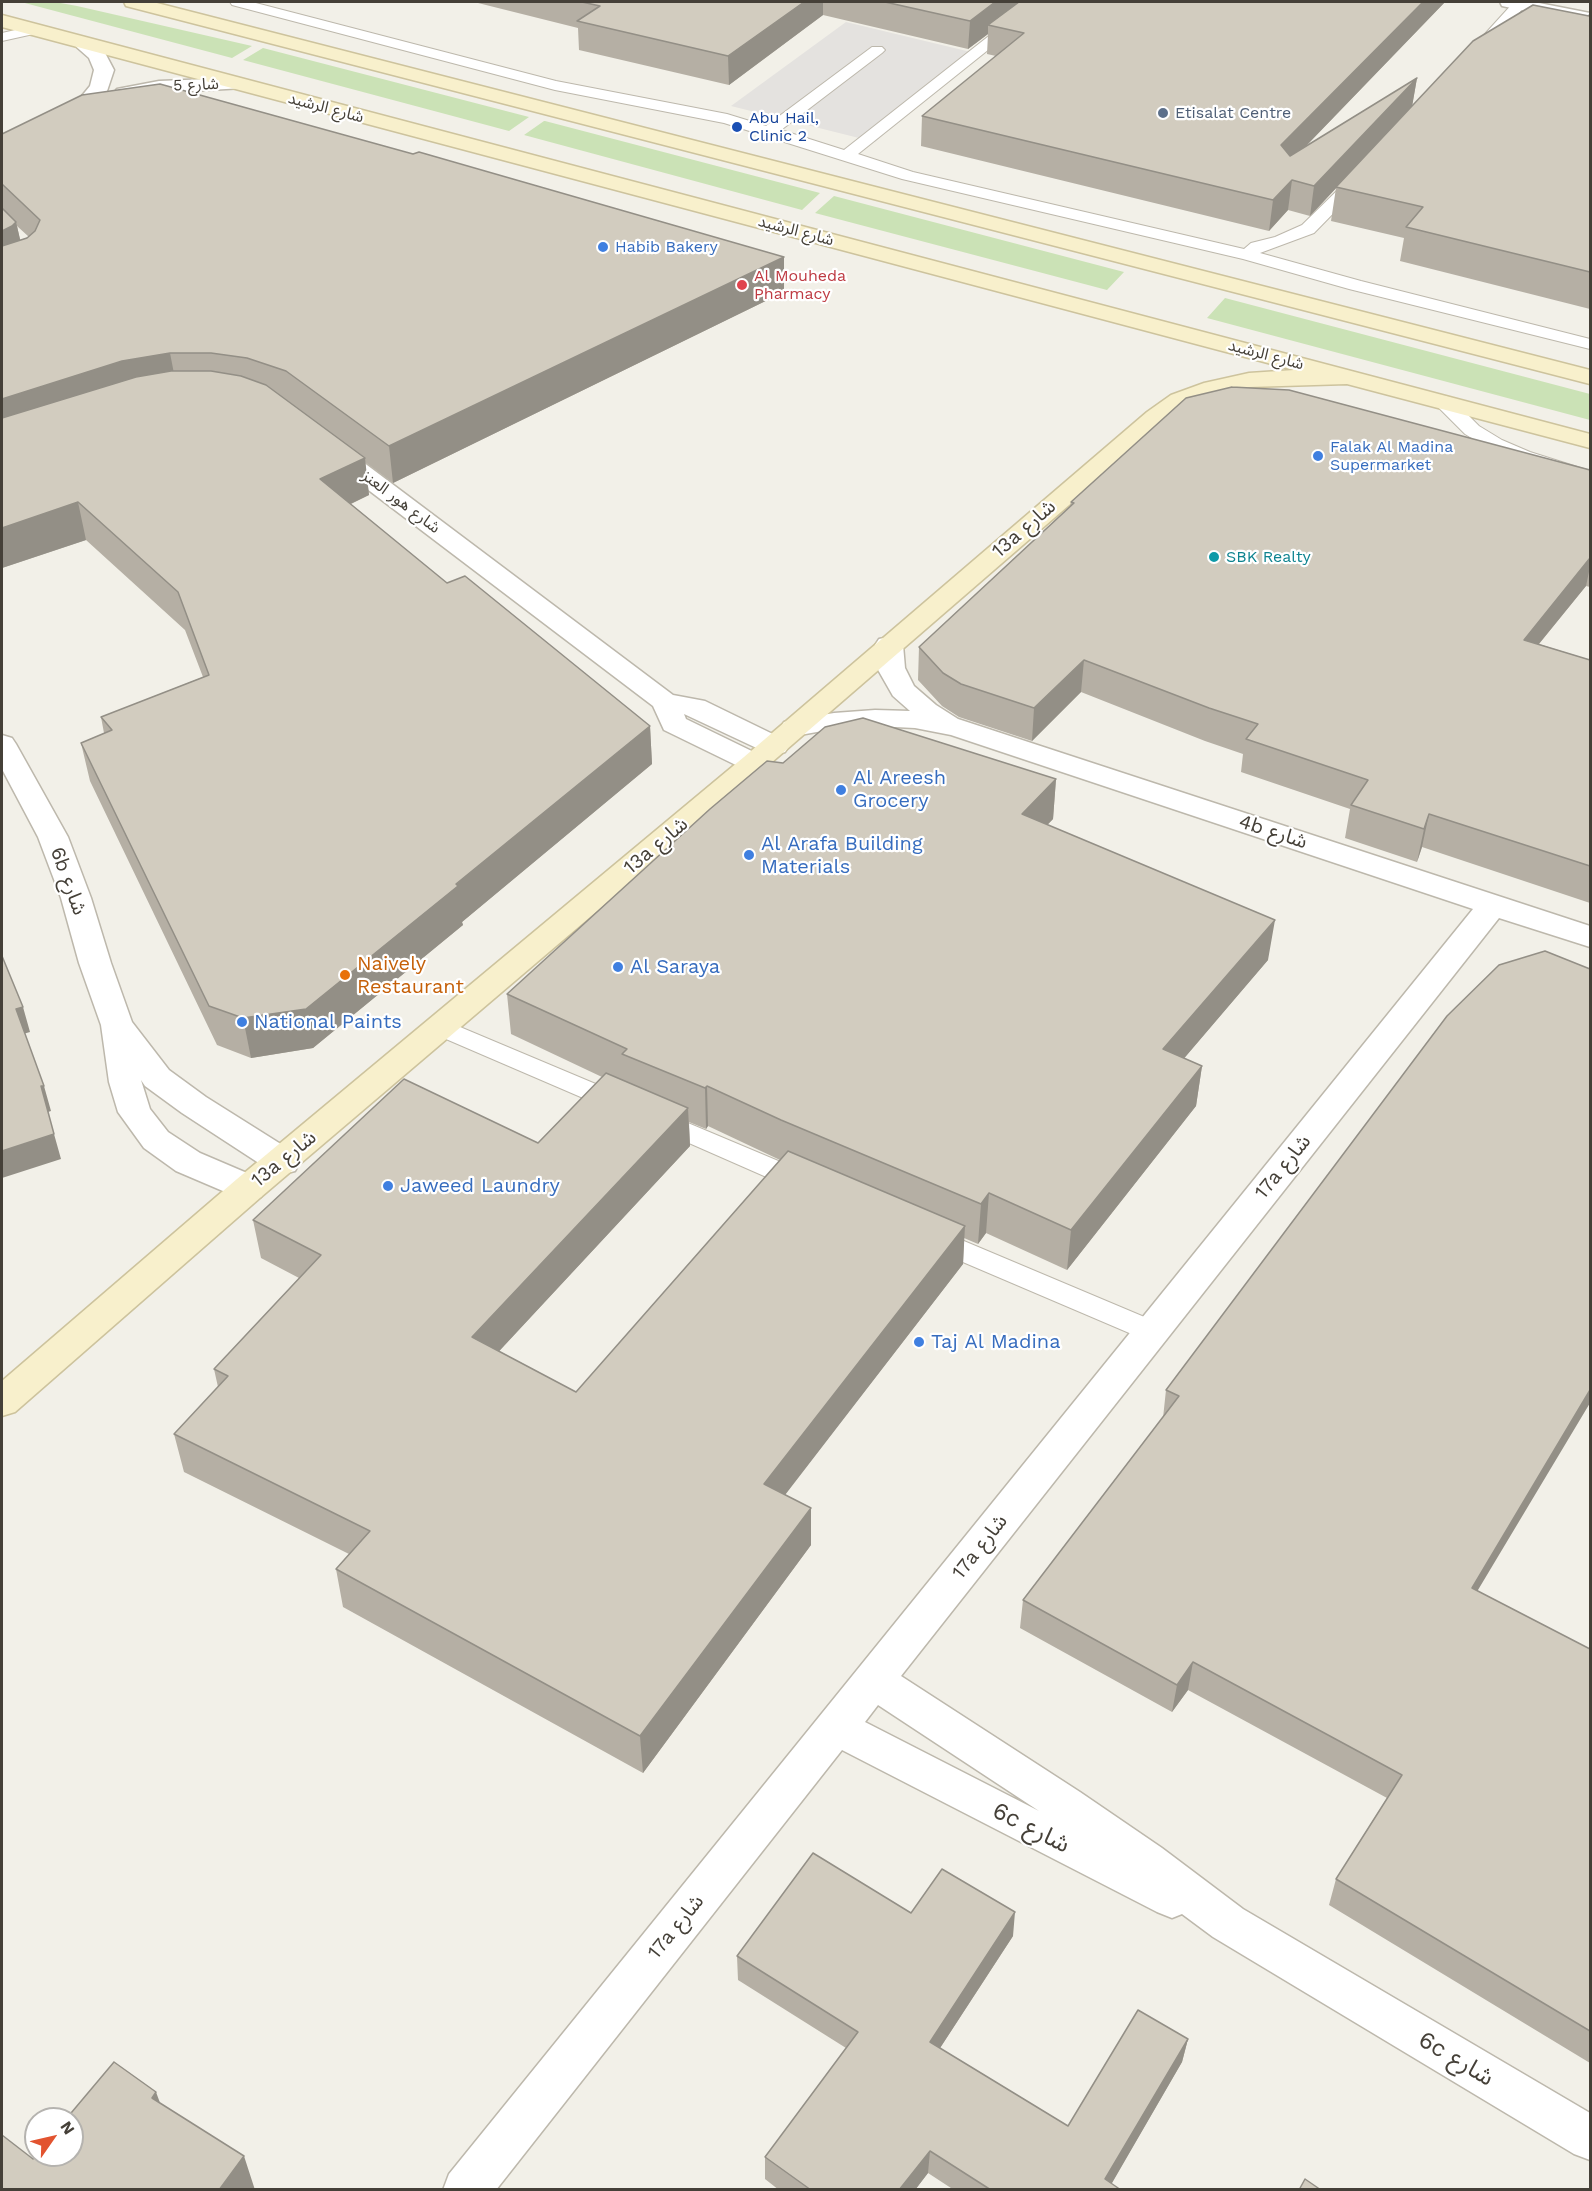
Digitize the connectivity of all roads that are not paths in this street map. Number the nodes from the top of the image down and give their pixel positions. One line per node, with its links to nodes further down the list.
1 (110, 2): 5 (main road)
2 (237, 2): 14 (lane)
3 (1041, 2): 15 (lane)
4 (1518, 2): 6 (street); 12 (lane)
5 (138, 3): 20 (main road)
6 (1590, 19)
7 (2, 21): 8 (main road, شارع الرشيد)
8 (33, 30): 9 (lane); 10 (main road, شارع الرشيد)
9 (2, 37)
10 (82, 43): 13 (main road, شارع الرشيد); 13 (street, شارع 5)
11 (878, 50): 14 (lane)
12 (1472, 56)
13 (236, 84): 19 (main road, شارع الرشيد)
14 (770, 131): 15 (lane)
15 (846, 156): 17 (lane)
16 (1365, 170): 17 (lane)
17 (1247, 255): 18 (lane)
18 (1590, 344)
19 (1347, 376): 21 (main road, شارع الرشيد); 25 (main road, 13a شارع)
20 (1590, 377)
21 (1444, 402): 23 (main road, شارع الرشيد); 24 (lane)
22 (313, 436): 28 (street, شارع هور العنز)
23 (1590, 441)
24 (1590, 477)
25 (889, 645): 26 (street, 4b شارع); 28 (main road, 13a شارع)
26 (956, 727): 28 (street, 4b شارع); 29 (street, 4b شارع)
27 (2, 744): 31 (street, 6b شارع)
28 (774, 746): 32 (main road, 13a شارع)
29 (1493, 905): 30 (street, 4b شارع); 37 (street, 17a شارع)
30 (1590, 937)
31 (117, 1025): 33 (street, 6b شارع); 34 (street, 6b شارع)
32 (441, 1027): 33 (main road, 13a شارع); 35 (lane)
33 (283, 1162): 34 (main road, 13a شارع)
34 (249, 1188): 38 (main road, 13a شارع)
35 (824, 1191)
36 (911, 1228): 37 (lane)
37 (1151, 1331): 39 (street, 17a شارع)
38 (2, 1402)
39 (874, 1680): 40 (street, 17a شارع); 41 (street, 6c شارع)
40 (836, 1727): 41 (street, 6c شارع); 43 (street, 17a شارع)
41 (1228, 1923): 42 (street, 6c شارع)
42 (1590, 2138)
43 (466, 2190)

